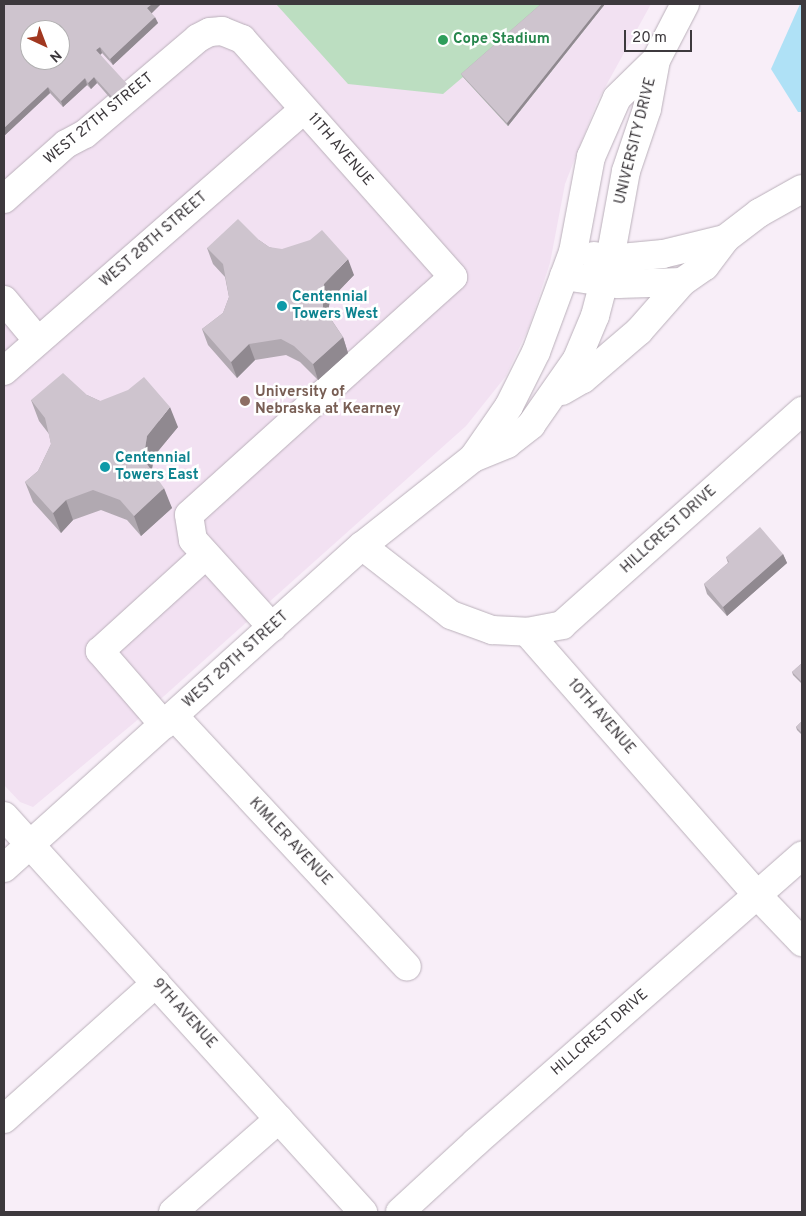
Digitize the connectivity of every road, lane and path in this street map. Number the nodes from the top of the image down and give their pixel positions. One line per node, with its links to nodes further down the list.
1 (685, 4): 3 (street, UNIVERSITY DRIVE)
2 (222, 31): 4 (street, 11TH AVENUE); 6 (street, WEST 27TH STREET)
3 (656, 60): 8 (street, UNIVERSITY DRIVE); 9 (street, UNIVERSITY DRIVE)
4 (304, 109): 12 (street, WEST 28TH STREET); 18 (street, 11TH AVENUE)
5 (802, 189): 7 (street)
6 (4, 199)
7 (725, 239): 9 (street); 10 (street)
8 (569, 264): 9 (street); 16 (street, WEST 29TH STREET)
9 (607, 270): 10 (street); 14 (street, WEST 29TH STREET)
10 (682, 282): 14 (street)
11 (4, 300): 12 (street)
12 (38, 341): 13 (street, WEST 28TH STREET)
13 (4, 371)
14 (554, 396): 16 (street, WEST 29TH STREET)
15 (802, 411): 20 (street, HILLCREST DRIVE)
16 (472, 458): 17 (street, WEST 29TH STREET)
17 (362, 546): 19 (street, WEST 29TH STREET); 20 (street)
18 (206, 555): 19 (street); 21 (street, KIMLER AVENUE)
19 (272, 627): 21 (street, WEST 29TH STREET)
20 (527, 632): 26 (street, 10TH AVENUE)
21 (169, 720): 23 (street, WEST 29TH STREET); 28 (street, KIMLER AVENUE)
22 (4, 816): 23 (street, 9TH AVENUE)
23 (30, 845): 25 (street, WEST 29TH STREET); 29 (street, 9TH AVENUE)
24 (802, 856): 26 (street, HILLCREST DRIVE)
25 (4, 868)
26 (758, 896): 27 (street, 10TH AVENUE); 34 (street, HILLCREST DRIVE)
27 (802, 942)
28 (407, 968)
29 (156, 983): 30 (street); 31 (street, 9TH AVENUE)
30 (4, 1118)
31 (278, 1119): 32 (street); 33 (street, 9TH AVENUE)
32 (173, 1212)
33 (363, 1212)
34 (400, 1212)

